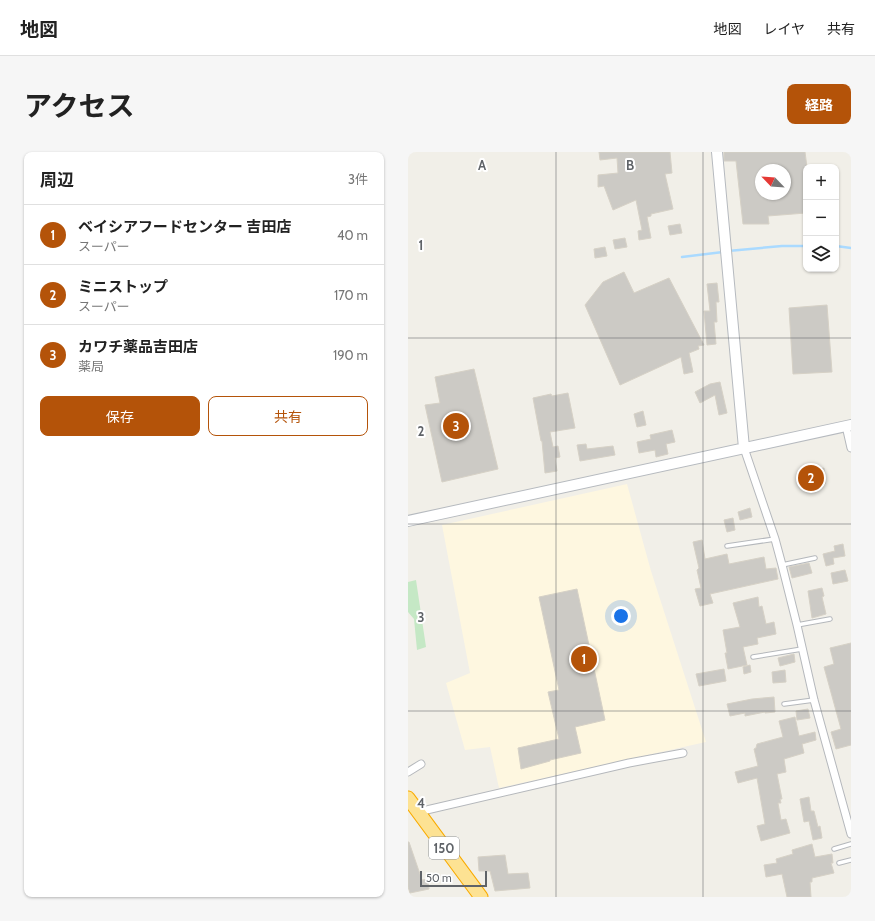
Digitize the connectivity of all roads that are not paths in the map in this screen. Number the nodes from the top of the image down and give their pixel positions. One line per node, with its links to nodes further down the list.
1 (717, 152): 3 (street)
2 (849, 426): 3 (street); 4 (street)
3 (744, 448): 5 (street); 6 (street)
4 (851, 448)
5 (408, 521)
6 (774, 539): 7 (lane); 9 (street)
7 (727, 546)
8 (815, 558): 9 (lane)
9 (782, 565): 11 (street)
10 (830, 619): 11 (lane)
11 (797, 625): 12 (street)
12 (802, 649): 13 (lane); 14 (street)
13 (753, 657)
14 (814, 700): 15 (lane); 21 (street)
15 (784, 704)
16 (683, 753): 20 (street)
17 (421, 764): 18 (street)
18 (408, 772)
19 (408, 798): 20 (highway, 150)
20 (418, 812): 26 (highway, 150)
21 (851, 834)
22 (851, 844): 23 (lane)
23 (834, 849)
24 (851, 860): 25 (lane)
25 (839, 863)
26 (481, 897)

